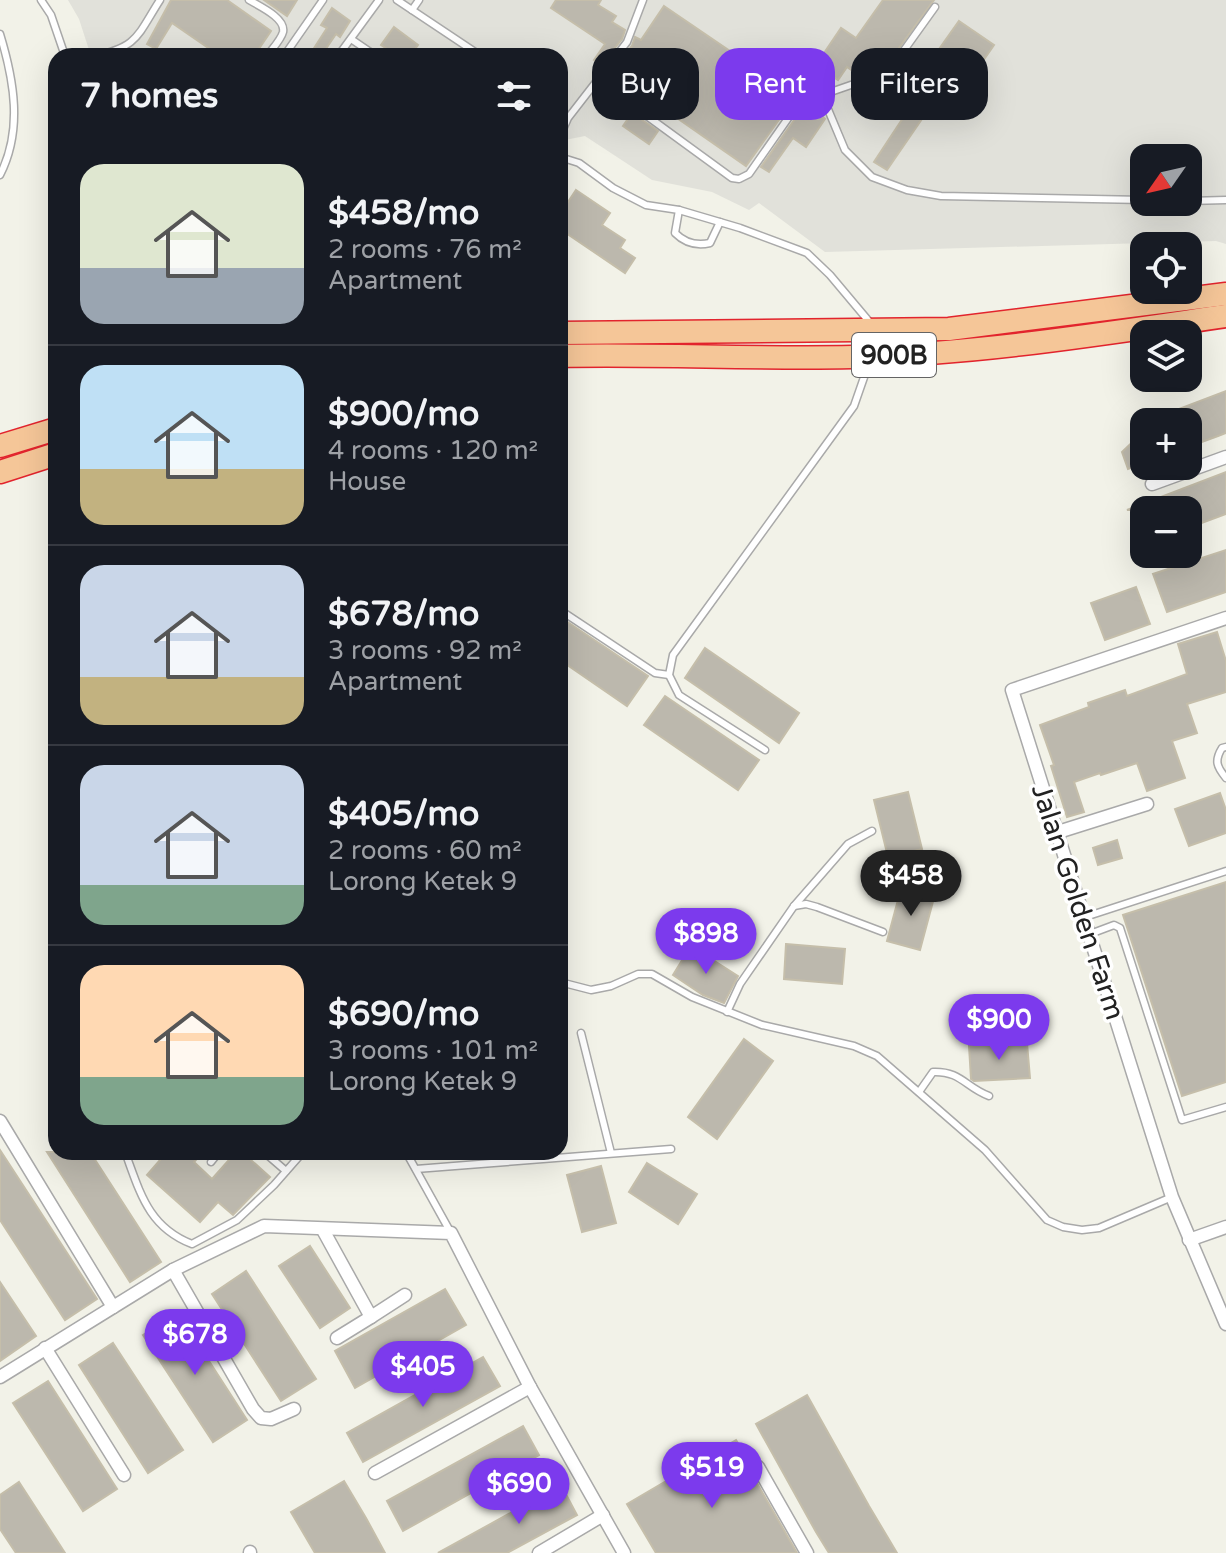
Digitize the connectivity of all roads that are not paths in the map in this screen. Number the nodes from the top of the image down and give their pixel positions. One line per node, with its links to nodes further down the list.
1 (41, 0): 13 (lane)
2 (160, 0): 14 (lane)
3 (249, 0): 15 (lane)
4 (323, 0): 16 (lane)
5 (379, 0): 12 (lane)
6 (397, 0): 10 (lane)
7 (419, 0): 10 (lane)
8 (643, 0): 20 (lane)
9 (935, 7): 22 (lane)
10 (412, 10): 19 (lane)
11 (0, 34): 28 (lane)
12 (351, 39): 17 (lane); 18 (lane)
13 (62, 48)
14 (124, 48)
15 (273, 48)
16 (290, 48)
17 (344, 48)
18 (364, 48)
19 (468, 48)
20 (623, 48)
21 (592, 89): 23 (lane)
22 (835, 90)
23 (568, 118)
24 (652, 120): 25 (lane)
25 (787, 120)
26 (832, 120): 29 (lane)
27 (568, 160): 32 (lane)
28 (0, 175)
29 (1130, 200)
30 (1226, 200): 31 (lane)
31 (1202, 201)
32 (679, 210): 33 (lane); 33 (lane)
33 (720, 222): 36 (lane)
34 (1226, 294): 36 (highway)
35 (1226, 316): 39 (highway, 900B)
36 (878, 331): 37 (highway)
37 (568, 333)
38 (568, 356): 39 (highway, 900B)
39 (872, 356): 48 (lane)
40 (48, 431): 41 (highway)
41 (0, 446)
42 (48, 457): 44 (highway)
43 (1226, 457): 45 (street)
44 (0, 472)
45 (1152, 484)
46 (568, 615): 48 (lane)
47 (1226, 618): 54 (street, Jalan Golden Farm)
48 (669, 675): 50 (lane)
49 (1226, 747): 51 (lane)
50 (765, 750)
51 (1226, 778)
52 (1147, 804): 54 (street)
53 (872, 831): 56 (lane)
54 (1055, 833): 57 (street, Jalan Golden Farm)
55 (1226, 871): 57 (lane)
56 (794, 906): 58 (lane); 61 (lane)
57 (1082, 918): 59 (street, Jalan Golden Farm)
58 (883, 932)
59 (1088, 935): 65 (lane); 77 (street, Jalan Golden Farm)
60 (568, 984): 61 (lane)
61 (727, 1012): 63 (lane)
62 (581, 1033): 68 (lane)
63 (919, 1092): 64 (lane); 77 (lane)
64 (989, 1096)
65 (1226, 1107)
66 (0, 1121): 84 (street)
67 (671, 1149): 68 (lane)
68 (611, 1153): 69 (lane)
69 (568, 1157)
70 (128, 1160): 76 (lane)
71 (273, 1160): 76 (lane)
72 (296, 1160): 76 (lane)
73 (411, 1160): 75 (lane)
74 (526, 1160): 75 (lane)
75 (416, 1169): 80 (lane)
76 (286, 1171)
77 (1172, 1197): 81 (street, Jalan Golden Farm)
78 (1226, 1227): 81 (street)
79 (323, 1230): 80 (street); 82 (street); 85 (street)
80 (451, 1233): 90 (street)
81 (1189, 1240): 86 (street, Jalan Golden Farm)
82 (173, 1270): 84 (street); 91 (street)
83 (405, 1295): 85 (street)
84 (113, 1307): 88 (street)
85 (371, 1317): 87 (street)
86 (1226, 1324)
87 (337, 1338)
88 (45, 1348): 89 (street); 94 (street)
89 (0, 1377)
90 (530, 1387): 93 (street); 95 (street)
91 (294, 1409)
92 (758, 1467): 98 (street)
93 (375, 1473)
94 (124, 1475)
95 (603, 1515): 96 (street); 97 (street)
96 (539, 1553)
97 (624, 1553)
98 (807, 1553)

